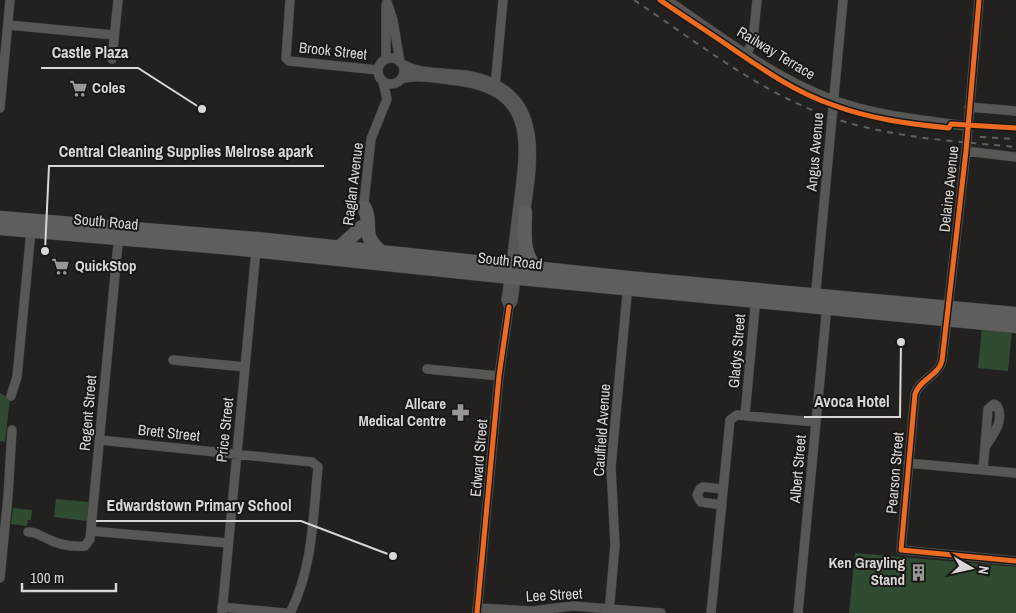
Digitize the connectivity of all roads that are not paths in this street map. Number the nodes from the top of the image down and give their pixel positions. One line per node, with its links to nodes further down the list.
1 (10, 0): 10 (street)
2 (118, 0): 11 (street)
3 (290, 0): 16 (street, Brook Street)
4 (504, 0): 19 (street)
5 (667, 0): 12 (street, Railway Terrace)
6 (756, 0): 12 (street)
7 (843, 0): 20 (street, Angus Avenue)
8 (979, 0): 21 (street, Delaine Avenue)
9 (387, 1): 14 (street); 15 (street)
10 (8, 25): 11 (street); 22 (street)
11 (114, 35): 13 (street)
12 (747, 53): 20 (street, Railway Terrace)
13 (112, 59)
14 (386, 59): 15 (street); 16 (street)
15 (401, 63): 17 (street); 19 (street)
16 (378, 70): 18 (street)
17 (401, 80): 18 (street); 19 (street)
18 (384, 82): 27 (street, Raglan Avenue)
19 (495, 87): 28 (street); 39 (street)
20 (834, 100): 24 (street, Railway Terrace); 42 (street, Angus Avenue)
21 (969, 107): 23 (street); 24 (street, Delaine Avenue)
22 (0, 108)
23 (1016, 111)
24 (967, 126): 25 (street, Delaine Avenue)
25 (966, 151): 26 (street); 43 (street, Delaine Avenue)
26 (1016, 156)
27 (364, 207): 30 (street, Raglan Avenue); 36 (highway)
28 (525, 212): 38 (highway); 39 (street)
29 (0, 218): 33 (highway, South Road)
30 (362, 226): 34 (highway); 37 (street, Raglan Avenue)
31 (0, 228): 32 (highway, South Road)
32 (31, 231): 33 (highway, South Road); 50 (street)
33 (119, 234): 34 (highway, South Road); 35 (highway, South Road); 54 (street, Regent Street)
34 (340, 248): 37 (highway, South Road)
35 (256, 250): 37 (highway, South Road); 47 (street, Price Street)
36 (380, 251): 37 (highway, South Road); 39 (highway, South Road)
37 (358, 256): 39 (highway, South Road)
38 (537, 268): 39 (highway, South Road); 40 (highway, South Road)
39 (514, 272): 40 (highway, South Road); 49 (street, Edward Street)
40 (628, 284): 41 (highway, South Road); 69 (street, Caulfield Avenue)
41 (756, 296): 42 (highway, South Road); 51 (street, Gladys Street)
42 (821, 302): 43 (highway, South Road); 52 (street, Albert Street)
43 (948, 314): 44 (highway, South Road); 45 (highway, South Road); 57 (street, Pearson Street)
44 (1016, 314)
45 (1016, 326)
46 (173, 360): 47 (street)
47 (245, 366): 56 (street, Price Street)
48 (427, 369): 49 (street)
49 (499, 376): 68 (street, Edward Street)
50 (10, 396)
51 (741, 415): 52 (street); 60 (street, Gladys Street)
52 (816, 422): 74 (street, Albert Street)
53 (12, 430): 66 (street)
54 (100, 440): 56 (street, Brett Street); 63 (street, Regent Street)
55 (985, 447): 58 (street)
56 (236, 454): 64 (street, Price Street); 71 (street, Brett Street)
57 (908, 464): 58 (street); 65 (street, Pearson Street)
58 (983, 470): 59 (street)
59 (1016, 473)
60 (723, 489): 61 (street, Gladys Street); 61 (street)
61 (722, 504): 73 (street, Gladys Street)
62 (37, 522): 63 (street)
63 (91, 531): 64 (street)
64 (228, 544): 67 (street, Price Street)
65 (1016, 561)
66 (0, 578)
67 (222, 610): 70 (street)
68 (477, 610): 69 (street, Lee Street)
69 (610, 610): 72 (street, Lee Street)
70 (285, 613)
71 (290, 613)
72 (661, 613)
73 (711, 613)
74 (798, 613)

